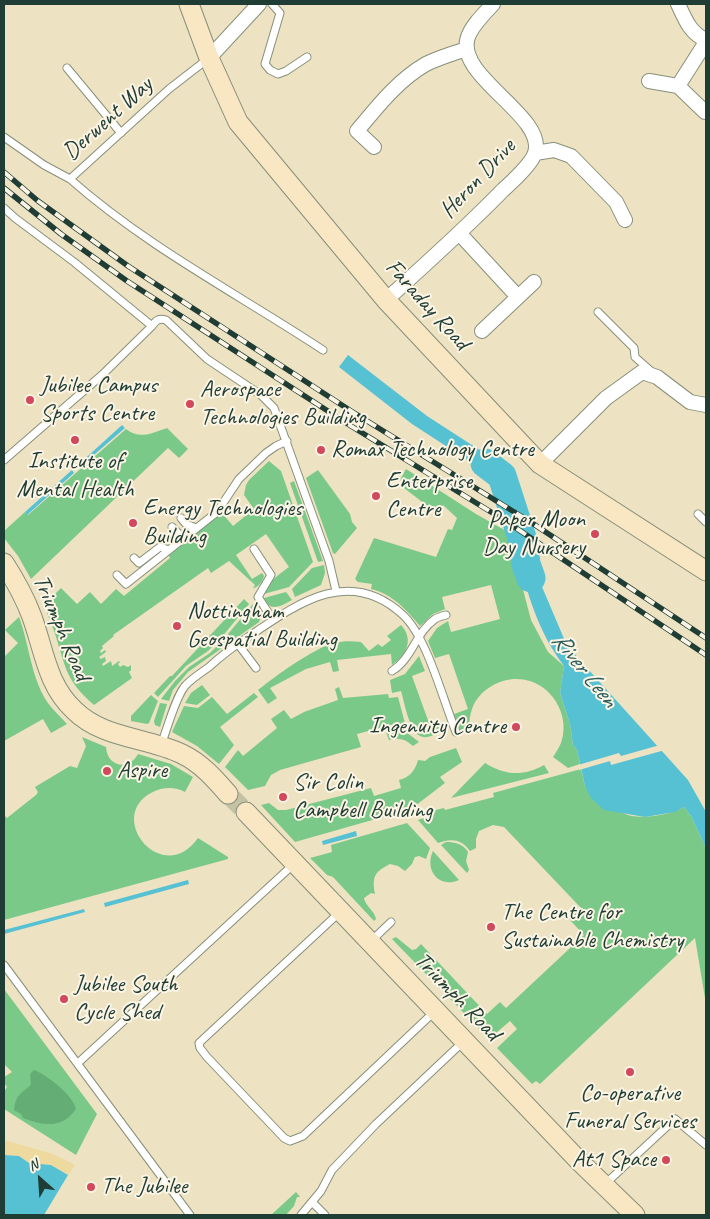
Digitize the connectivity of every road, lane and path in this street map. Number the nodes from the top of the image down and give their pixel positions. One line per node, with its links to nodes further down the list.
1 (189, 4): 9 (street, Faraday Road)
2 (259, 4): 9 (street)
3 (272, 4): 8 (lane)
4 (493, 4): 7 (street)
5 (678, 4): 6 (street)
6 (706, 41): 12 (street)
7 (466, 49): 16 (street); 17 (street, Heron Drive)
8 (307, 57)
9 (209, 58): 14 (lane, Derwent Way); 24 (street, Faraday Road)
10 (67, 68): 14 (lane)
11 (649, 81): 12 (street)
12 (678, 86): 13 (street)
13 (705, 112)
14 (121, 133): 18 (lane, Derwent Way)
15 (4, 137): 18 (lane, Derwent Way)
16 (374, 147)
17 (536, 153): 20 (street); 21 (street, Heron Drive)
18 (70, 179): 28 (lane)
19 (4, 208): 26 (lane)
20 (625, 220)
21 (459, 233): 23 (street); 24 (street, Heron Drive)
22 (534, 282): 23 (street)
23 (518, 297): 27 (street)
24 (386, 300): 33 (street, Faraday Road)
25 (598, 312): 29 (lane)
26 (152, 326): 31 (lane); 32 (lane)
27 (482, 331)
28 (323, 350)
29 (656, 376): 30 (street); 33 (street)
30 (706, 405)
31 (287, 442): 38 (lane); 46 (lane)
32 (4, 460)
33 (540, 464): 44 (street, Faraday Road)
34 (698, 514): 36 (lane)
35 (181, 518): 38 (lane)
36 (706, 522)
37 (172, 527): 39 (lane)
38 (196, 528): 39 (lane)
39 (183, 538): 41 (lane)
40 (254, 549): 48 (lane)
41 (168, 550): 42 (lane); 45 (lane)
42 (134, 558)
43 (4, 563): 54 (street, Triumph Road)
44 (706, 571)
45 (117, 575)
46 (336, 591): 48 (lane); 49 (lane)
47 (446, 615): 49 (lane)
48 (273, 620): 50 (lane)
49 (420, 638): 52 (lane); 53 (lane)
50 (238, 644): 51 (lane); 54 (lane)
51 (256, 668)
52 (392, 671)
53 (456, 732)
54 (161, 746): 55 (street, Triumph Road)
55 (228, 794)
56 (246, 812): 57 (street, Triumph Road)
57 (294, 863): 58 (street, Triumph Road); 64 (lane)
58 (341, 912): 60 (street, Triumph Road); 62 (lane)
59 (391, 922): 60 (lane)
60 (370, 942): 62 (street, Triumph Road)
61 (4, 965): 64 (lane)
62 (435, 1010): 63 (street, Triumph Road)
63 (464, 1040): 66 (street, Triumph Road); 67 (lane)
64 (78, 1063): 69 (lane)
65 (706, 1145): 66 (lane)
66 (604, 1186): 68 (street, Triumph Road)
67 (312, 1202): 70 (lane); 71 (lane)
68 (632, 1214)
69 (190, 1215)
70 (300, 1215)
71 (325, 1215)

